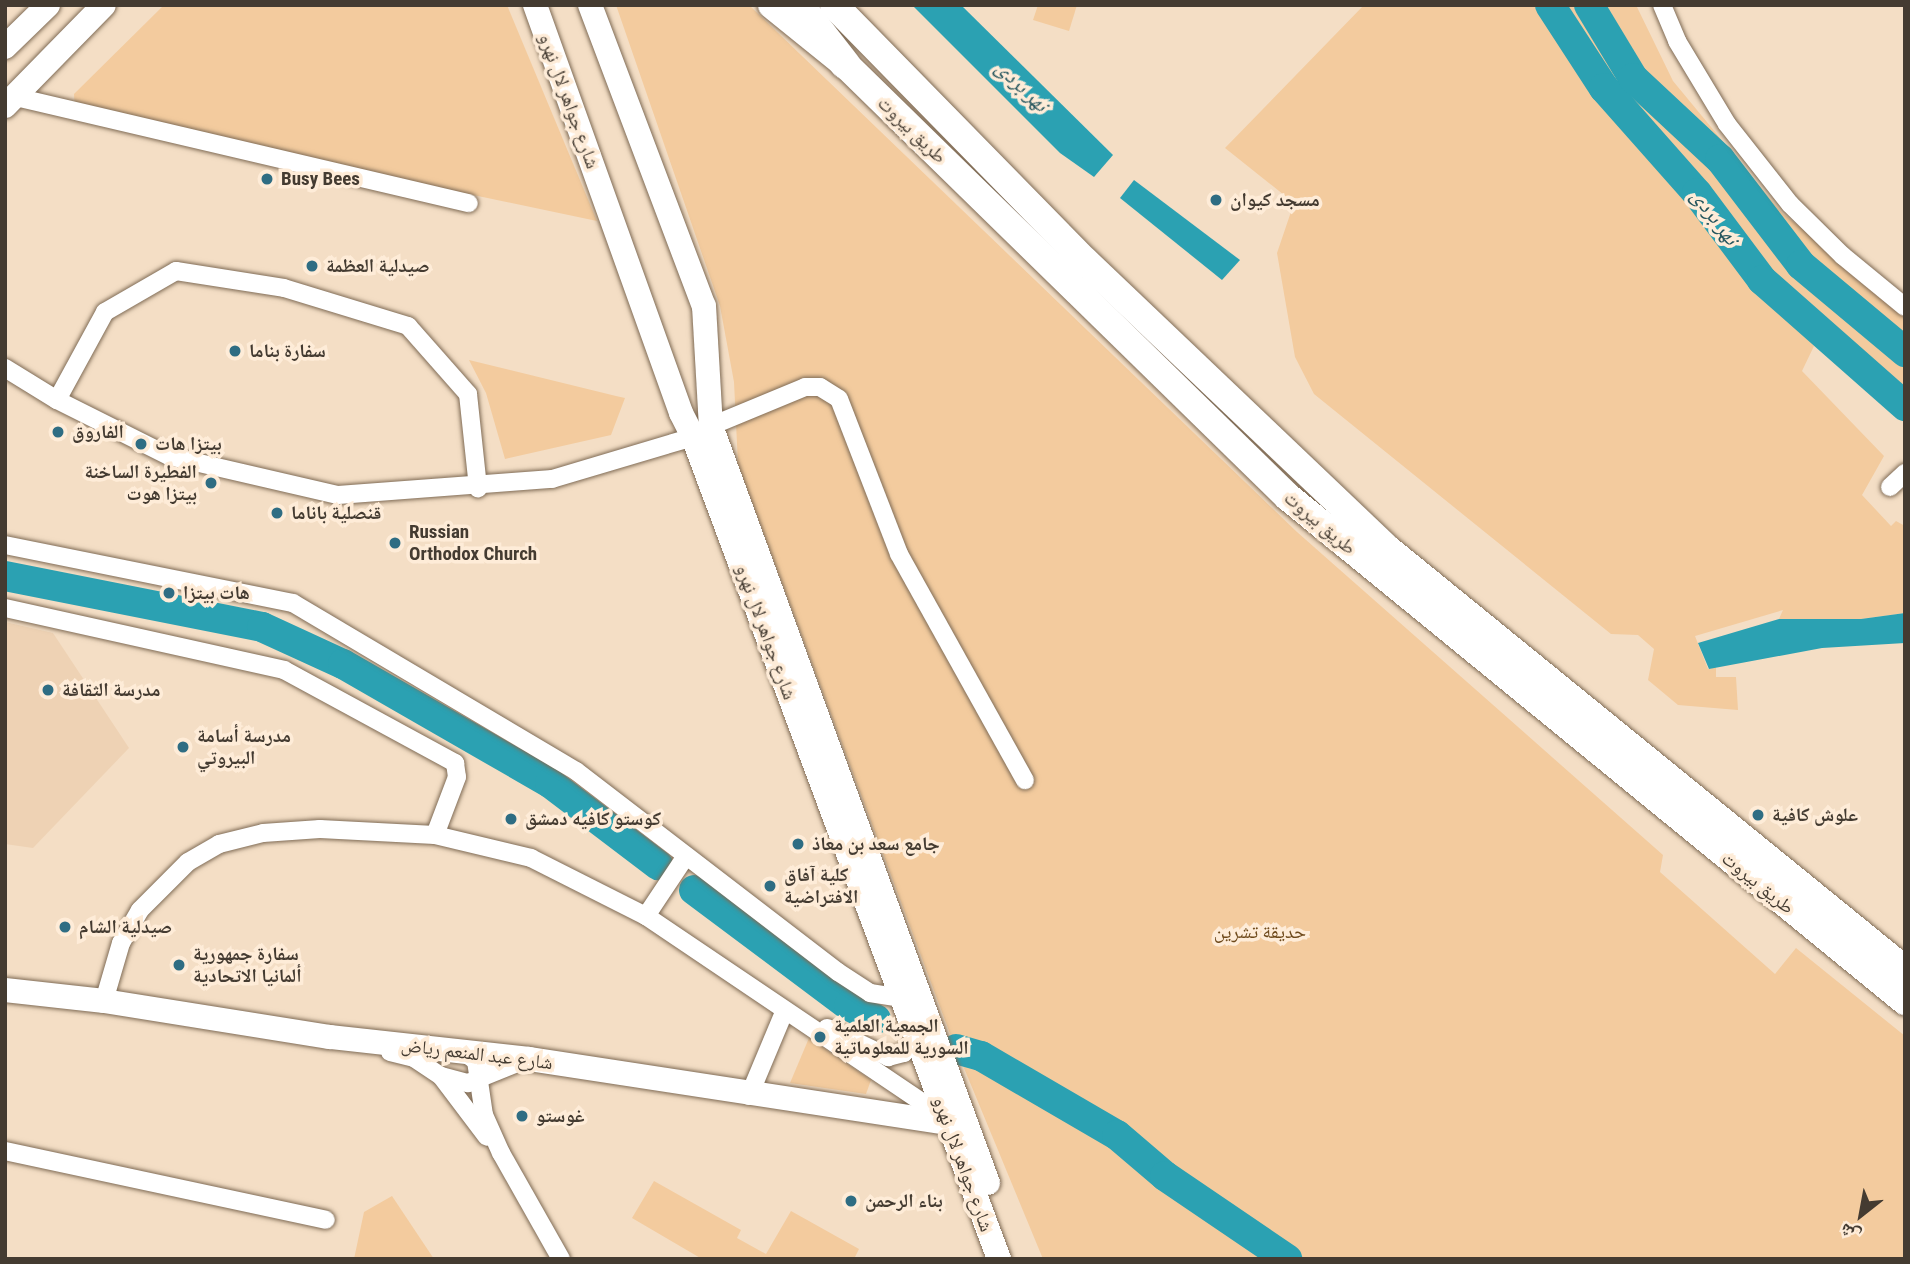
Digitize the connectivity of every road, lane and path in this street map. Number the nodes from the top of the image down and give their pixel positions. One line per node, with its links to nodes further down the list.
1 (48, 5): 9 (main road)
2 (104, 5): 11 (main road)
3 (535, 5): 16 (main road, شارع جواهر لال نهرو)
4 (590, 5): 16 (main road, شارع جواهر لال نهرو)
5 (772, 5): 10 (main road, طريق بيروت)
6 (799, 5): 10 (highway)
7 (834, 5): 26 (main road, طريق بيروت)
8 (1662, 5): 13 (street)
9 (5, 47)
10 (845, 64): 30 (main road, طريق بيروت)
11 (10, 101): 12 (street)
12 (469, 203)
13 (1905, 306)
14 (5, 368): 15 (street)
15 (57, 400): 19 (street); 19 (street)
16 (702, 431): 19 (street); 22 (street); 28 (main road, شارع جواهر لال نهرو); 46 (main road, شارع جواهر لال نهرو)
17 (1905, 473): 18 (street)
18 (1890, 487)
19 (478, 488)
20 (5, 545): 24 (street)
21 (5, 608): 23 (street)
22 (1025, 780)
23 (435, 835): 25 (street); 29 (street)
24 (686, 856): 25 (street); 28 (street)
25 (646, 916): 31 (street)
26 (1905, 970)
27 (5, 990): 29 (main road, شارع عبد المنعم رياض)
28 (902, 998): 34 (main road, شارع جواهر لال نهرو)
29 (104, 1001): 33 (main road, شارع عبد المنعم رياض)
30 (1905, 1001)
31 (785, 1010): 32 (street); 39 (street)
32 (815, 1030): 34 (street); 40 (street)
33 (330, 1037): 35 (main road, شارع عبد المنعم رياض); 37 (street)
34 (916, 1037): 40 (main road, شارع جواهر لال نهرو)
35 (464, 1052): 36 (main road, شارع عبد المنعم رياض); 38 (street)
36 (529, 1059): 38 (street); 39 (main road, شارع عبد المنعم رياض)
37 (440, 1076): 38 (street); 42 (street)
38 (477, 1079): 42 (street)
39 (749, 1096): 40 (main road, شارع عبد المنعم رياض)
40 (947, 1121): 45 (main road, شارع جواهر لال نهرو)
41 (5, 1151): 43 (street)
42 (501, 1153): 44 (street)
43 (326, 1220)
44 (562, 1259)
45 (999, 1259)
46 (1017, 1259)

